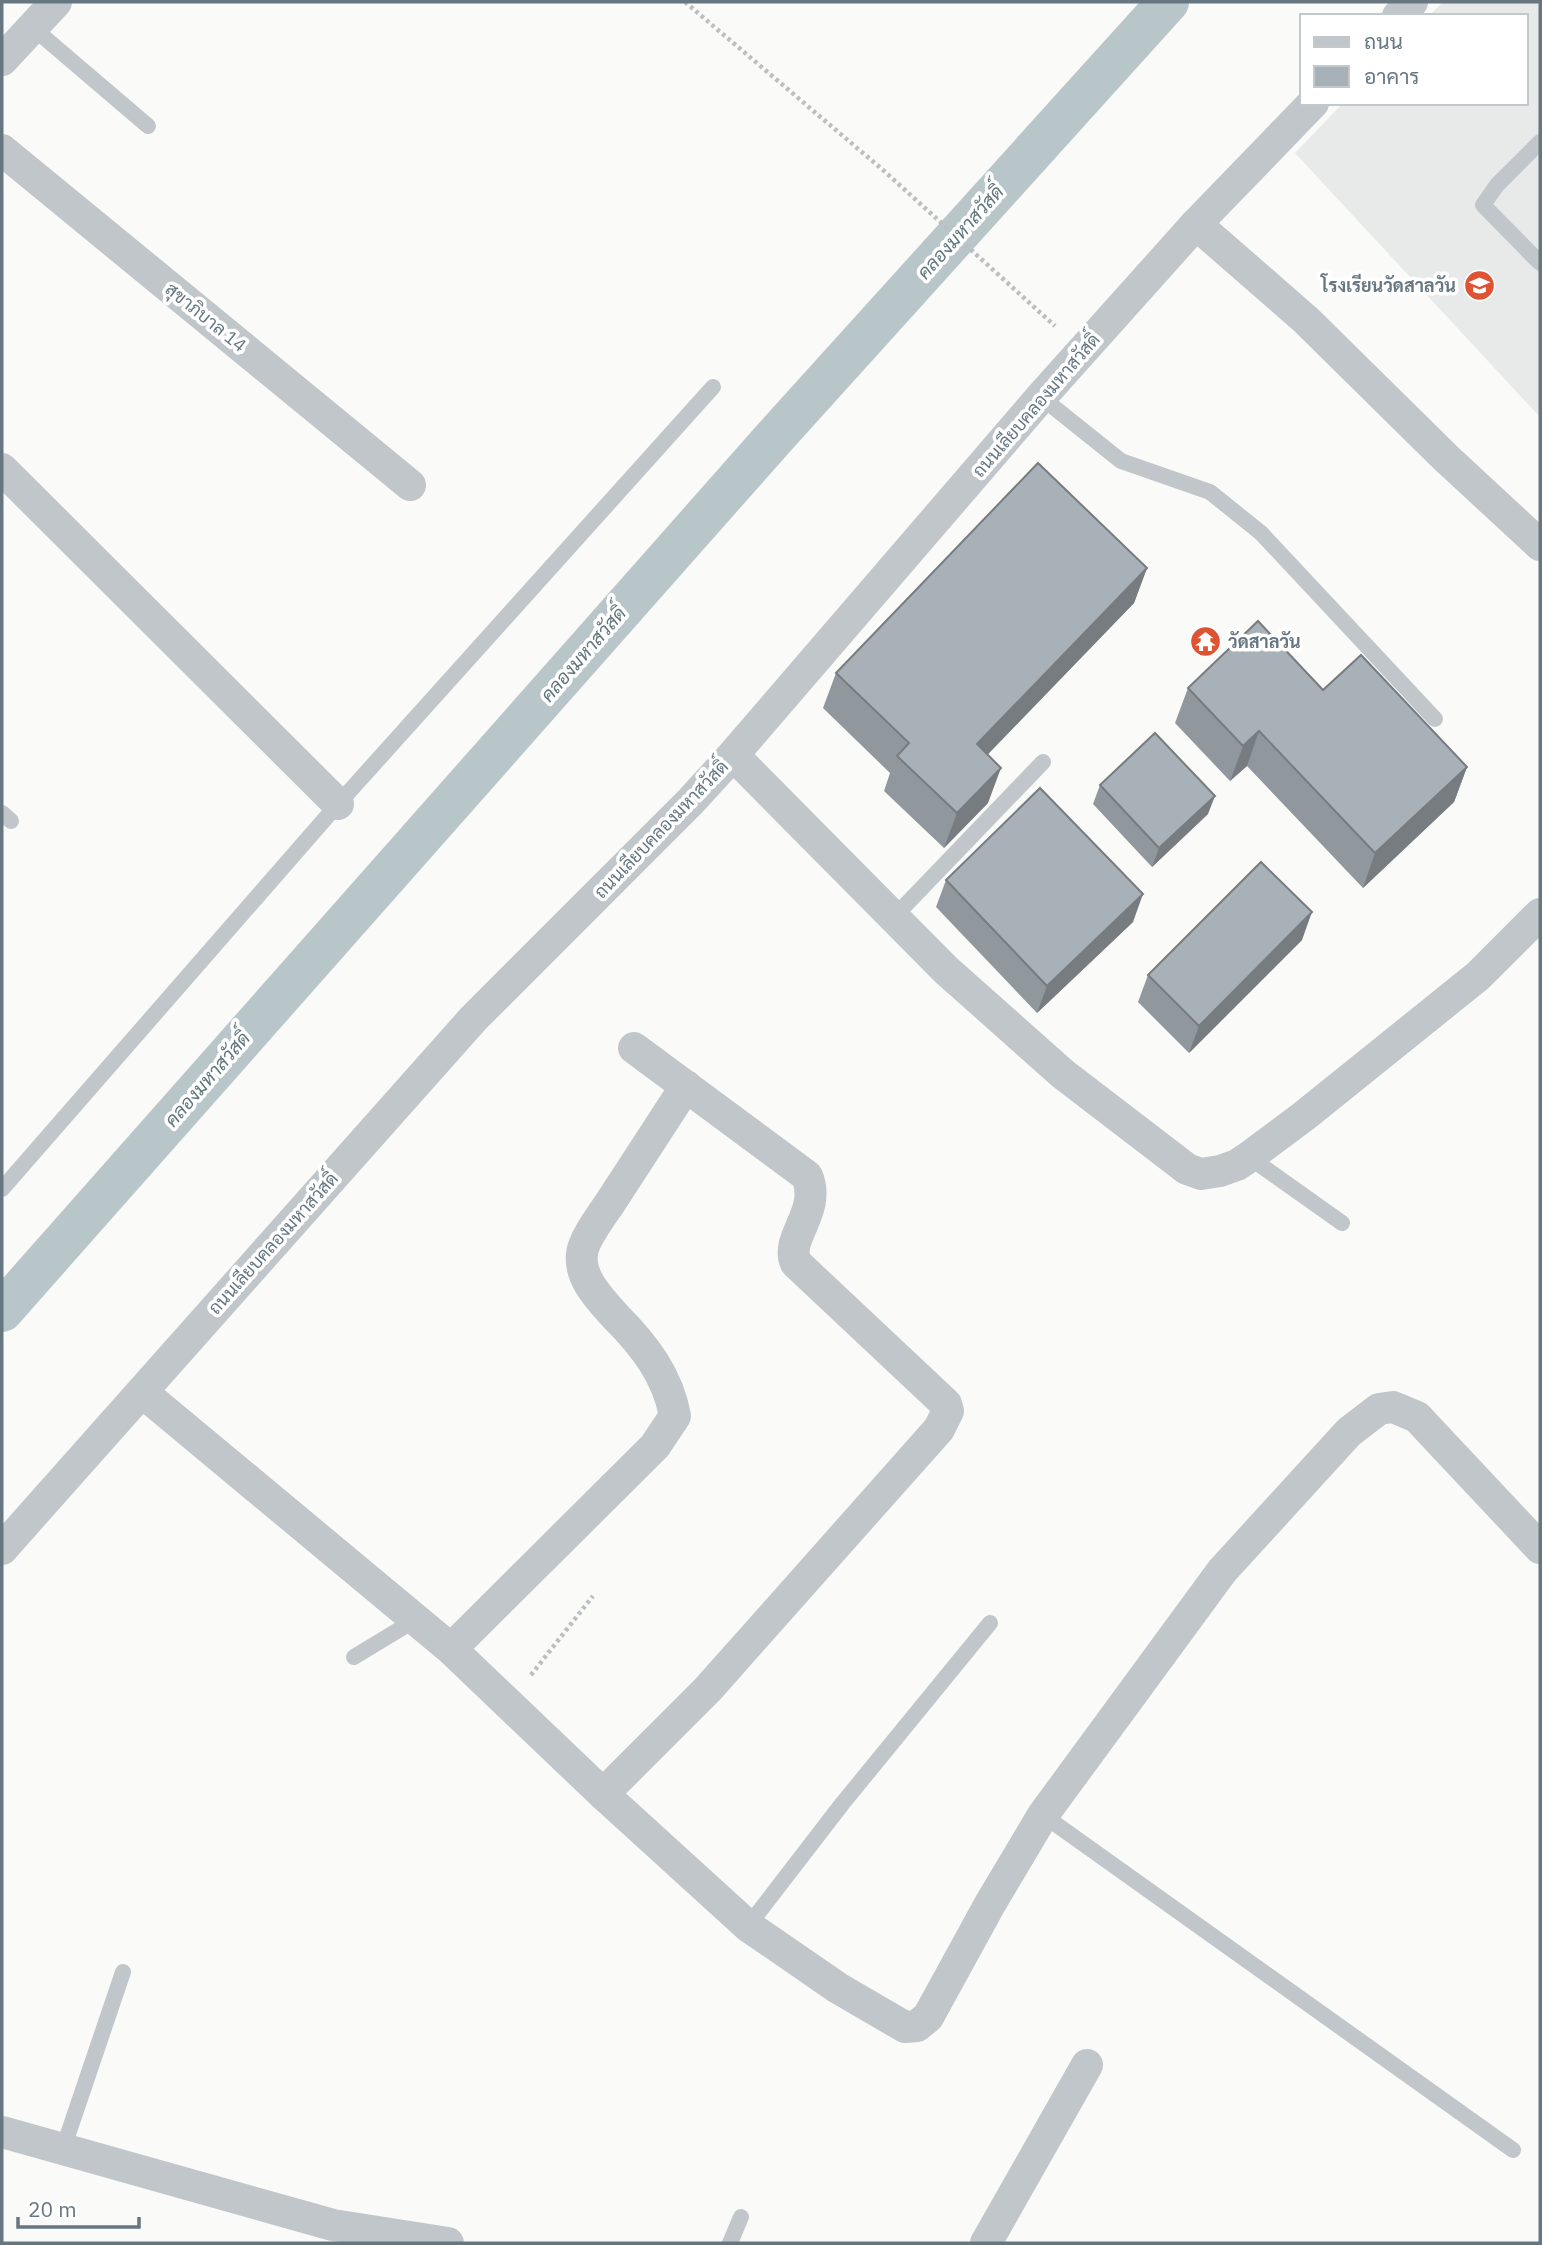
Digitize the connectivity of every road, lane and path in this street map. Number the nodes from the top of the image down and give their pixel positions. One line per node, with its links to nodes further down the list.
1 (56, 2): 3 (street)
2 (685, 2): 11 (path)
3 (32, 27): 4 (street); 6 (lane)
4 (2, 60)
5 (1311, 105): 9 (street, ถนนเลียบคลองมหาสวัสดิ์)
6 (148, 126)
7 (1540, 142): 10 (lane)
8 (2, 150): 15 (street, สุขาภิบาล 14)
9 (1196, 224): 13 (street, ถนนเลียบคลองมหาสวัสดิ์); 16 (street)
10 (1540, 263)
11 (1037, 309)
12 (713, 387): 20 (lane)
13 (1041, 397): 17 (lane); 18 (street, ถนนเลียบคลองมหาสวัสดิ์)
14 (2, 470): 20 (street)
15 (410, 485)
16 (1540, 545)
17 (1435, 719)
18 (733, 755): 22 (street); 28 (street, ถนนเลียบคลองมหาสวัสดิ์)
19 (1043, 762): 22 (lane)
20 (338, 804): 26 (lane)
21 (1540, 915): 25 (street)
22 (894, 917): 25 (street)
23 (634, 1048): 24 (street)
24 (686, 1086): 34 (street); 37 (street)
25 (1249, 1157): 27 (lane)
26 (2, 1189)
27 (1342, 1223)
28 (142, 1392): 30 (street, ถนนเลียบคลองมหาสวัสดิ์); 32 (street)
29 (1540, 1548): 38 (street)
30 (2, 1549)
31 (593, 1596): 36 (path)
32 (415, 1620): 34 (street); 35 (lane)
33 (990, 1623): 39 (lane)
34 (451, 1649): 36 (street)
35 (354, 1657)
36 (510, 1704): 37 (street)
37 (603, 1794): 39 (street)
38 (1043, 1815): 39 (street); 44 (lane)
39 (748, 1926)
40 (122, 1972): 43 (lane)
41 (1087, 2065): 48 (street)
42 (2, 2132): 43 (street)
43 (63, 2150): 46 (street)
44 (1513, 2150)
45 (741, 2217): 47 (lane)
46 (448, 2243)
47 (730, 2243)
48 (986, 2243)

